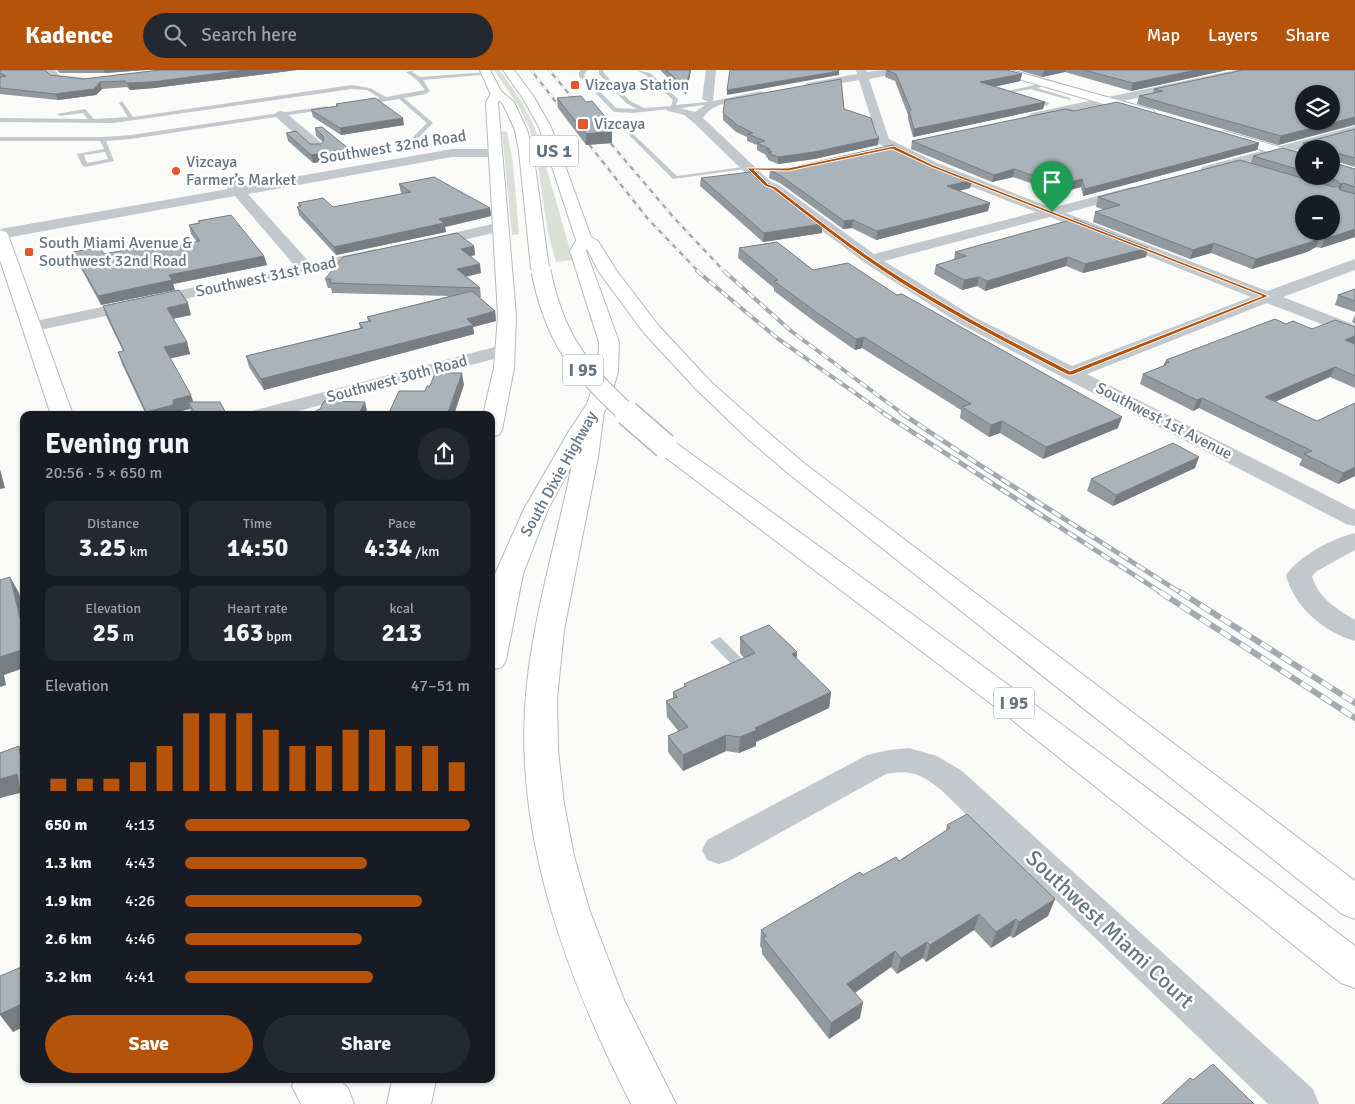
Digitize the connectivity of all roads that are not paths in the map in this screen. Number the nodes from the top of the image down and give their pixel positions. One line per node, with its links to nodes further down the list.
1 (49, 70): 14 (street)
2 (413, 70): 15 (lane)
3 (508, 70): 71 (main road, South Dixie Highway / US 1)
4 (585, 70): 36 (lane)
5 (601, 70): 36 (lane)
6 (638, 70): 23 (lane)
7 (711, 70): 29 (street)
8 (900, 70): 13 (street)
9 (999, 70): 17 (main road)
10 (1034, 70): 24 (main road)
11 (1251, 70): 24 (street)
12 (487, 72): 15 (lane); 21 (main road)
13 (862, 73): 16 (street); 20 (street)
14 (95, 80)
15 (420, 80): 25 (lane)
16 (825, 83): 18 (street); 20 (street)
17 (1048, 84): 19 (lane); 30 (main road)
18 (797, 88)
19 (1030, 88): 28 (lane); 33 (lane)
20 (868, 92): 53 (street)
21 (496, 93): 47 (main road); 92 (main road, I 95, bridge)
22 (768, 93): 27 (street)
23 (670, 95): 29 (street); 35 (lane)
24 (1128, 96): 30 (street); 30 (main road)
25 (400, 97): 26 (lane); 54 (lane)
26 (385, 99): 32 (lane); 38 (lane)
27 (731, 99): 29 (street)
28 (1068, 99)
29 (712, 101): 35 (lane); 39 (street)
30 (1106, 101): 43 (street)
31 (122, 103): 38 (lane)
32 (354, 104)
33 (1046, 104)
34 (337, 107): 37 (lane)
35 (672, 109): 36 (lane); 39 (street, Southwest 1st Avenue)
36 (645, 110)
37 (281, 115): 49 (lane); 52 (street)
38 (132, 119): 42 (lane)
39 (697, 119): 62 (street, Southwest 1st Avenue)
40 (0, 120): 44 (lane)
41 (41, 120): 42 (lane); 42 (lane); 44 (lane)
42 (92, 121)
43 (1015, 121)
44 (32, 129): 48 (lane); 49 (lane)
45 (1351, 133): 50 (street)
46 (632, 134): 62 (lane)
47 (483, 137): 54 (street, Southwest 32nd Road); 60 (main road)
48 (0, 139)
49 (102, 139): 56 (lane)
50 (1332, 140)
51 (911, 143): 53 (street)
52 (318, 147)
53 (892, 147): 57 (street); 67 (street)
54 (426, 148): 65 (street, Southwest 32nd Road)
55 (1295, 149): 58 (main road)
56 (107, 150)
57 (873, 151)
58 (1279, 151): 59 (street); 61 (street)
59 (1295, 151)
60 (496, 153): 65 (street, Southwest 32nd Road); 69 (main road)
61 (1232, 163): 63 (lane); 64 (street)
62 (750, 168): 74 (street, Southwest 1st Avenue)
63 (1250, 168)
64 (1195, 173)
65 (234, 187): 68 (street, Southwest 32nd Road); 70 (street, Southwest 32nd Road); 76 (street)
66 (1141, 188): 67 (street)
67 (1052, 212): 74 (street); 77 (street)
68 (0, 223)
69 (501, 228): 72 (street); 80 (main road)
70 (0, 235): 78 (main road)
71 (584, 240): 85 (main road, South Dixie Highway); 91 (main road, I 95)
72 (413, 246)
73 (394, 250): 76 (street, Southwest 31st Road)
74 (871, 260): 81 (street, Southwest 1st Avenue)
75 (1355, 264): 77 (street)
76 (307, 269): 78 (street, Southwest 31st Road)
77 (1267, 296): 79 (street); 81 (street)
78 (31, 327): 82 (main road)
79 (1355, 331)
80 (506, 350): 83 (street, Southwest 30th Road); 84 (main road)
81 (1070, 374): 86 (street, Southwest 1st Avenue)
82 (61, 411)
83 (274, 411)
84 (495, 412)
85 (594, 412): 89 (main road, South Dixie Highway); 95 (main road)
86 (1355, 519)
87 (1355, 540): 88 (street)
88 (1355, 632)
89 (495, 640)
90 (719, 850): 96 (street, Southwest Miami Court)
91 (1355, 903)
92 (1355, 970)
93 (413, 1083): 94 (main road)
94 (409, 1104)
95 (654, 1104)
96 (1298, 1104)

